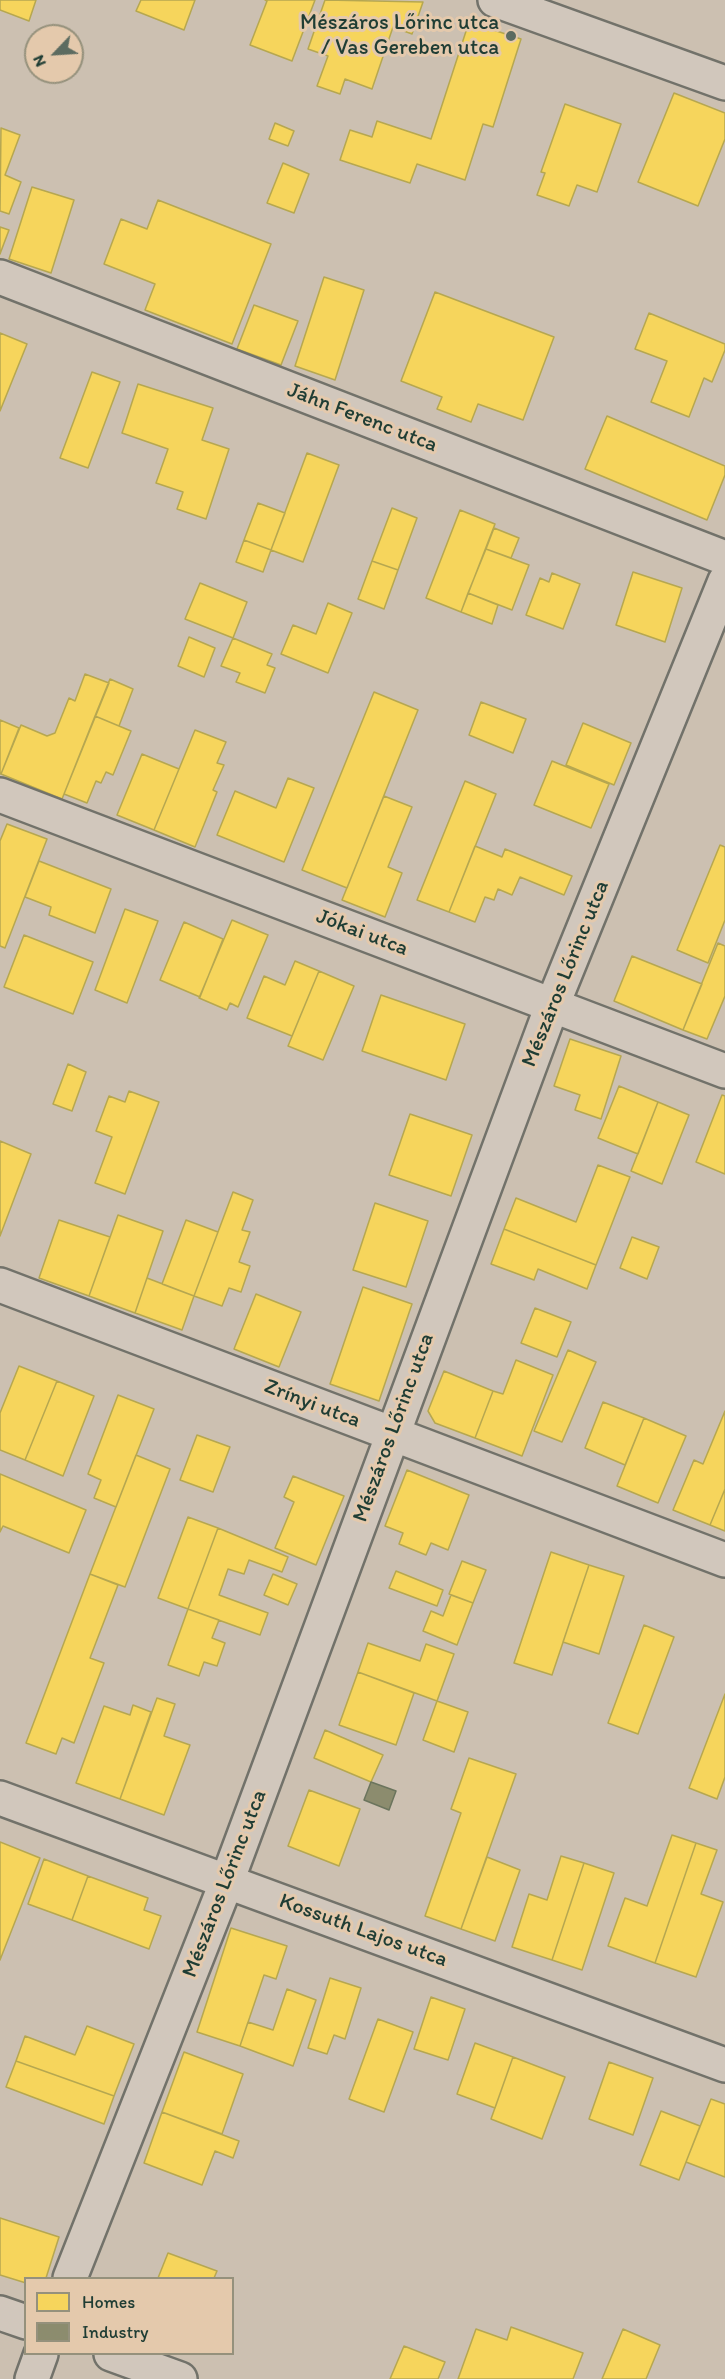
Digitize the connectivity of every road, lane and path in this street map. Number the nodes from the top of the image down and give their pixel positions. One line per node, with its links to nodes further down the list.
1 (495, 0): 2 (street)
2 (725, 83)
3 (0, 277): 4 (street, Jáhn Ferenc utca)
4 (725, 558)
5 (725, 580): 7 (street, Mészáros Lőrinc utca)
6 (0, 795): 7 (street, Jókai utca)
7 (552, 1006): 8 (street, Jókai utca); 10 (street, Mészáros Lőrinc utca)
8 (725, 1071)
9 (0, 1286): 10 (street, Zrínyi utca)
10 (392, 1434): 11 (street, Zrínyi utca); 13 (street, Mészáros Lőrinc utca)
11 (725, 1560)
12 (0, 1798): 13 (street, Kossuth Lajos utca)
13 (227, 1881): 14 (street, Kossuth Lajos utca); 15 (street, Mészáros Lőrinc utca)
14 (725, 2065)
15 (70, 2277)
16 (0, 2313): 17 (street)
17 (24, 2321)
18 (41, 2355): 20 (street)
19 (114, 2355): 21 (street)
20 (32, 2379)
21 (180, 2379)

